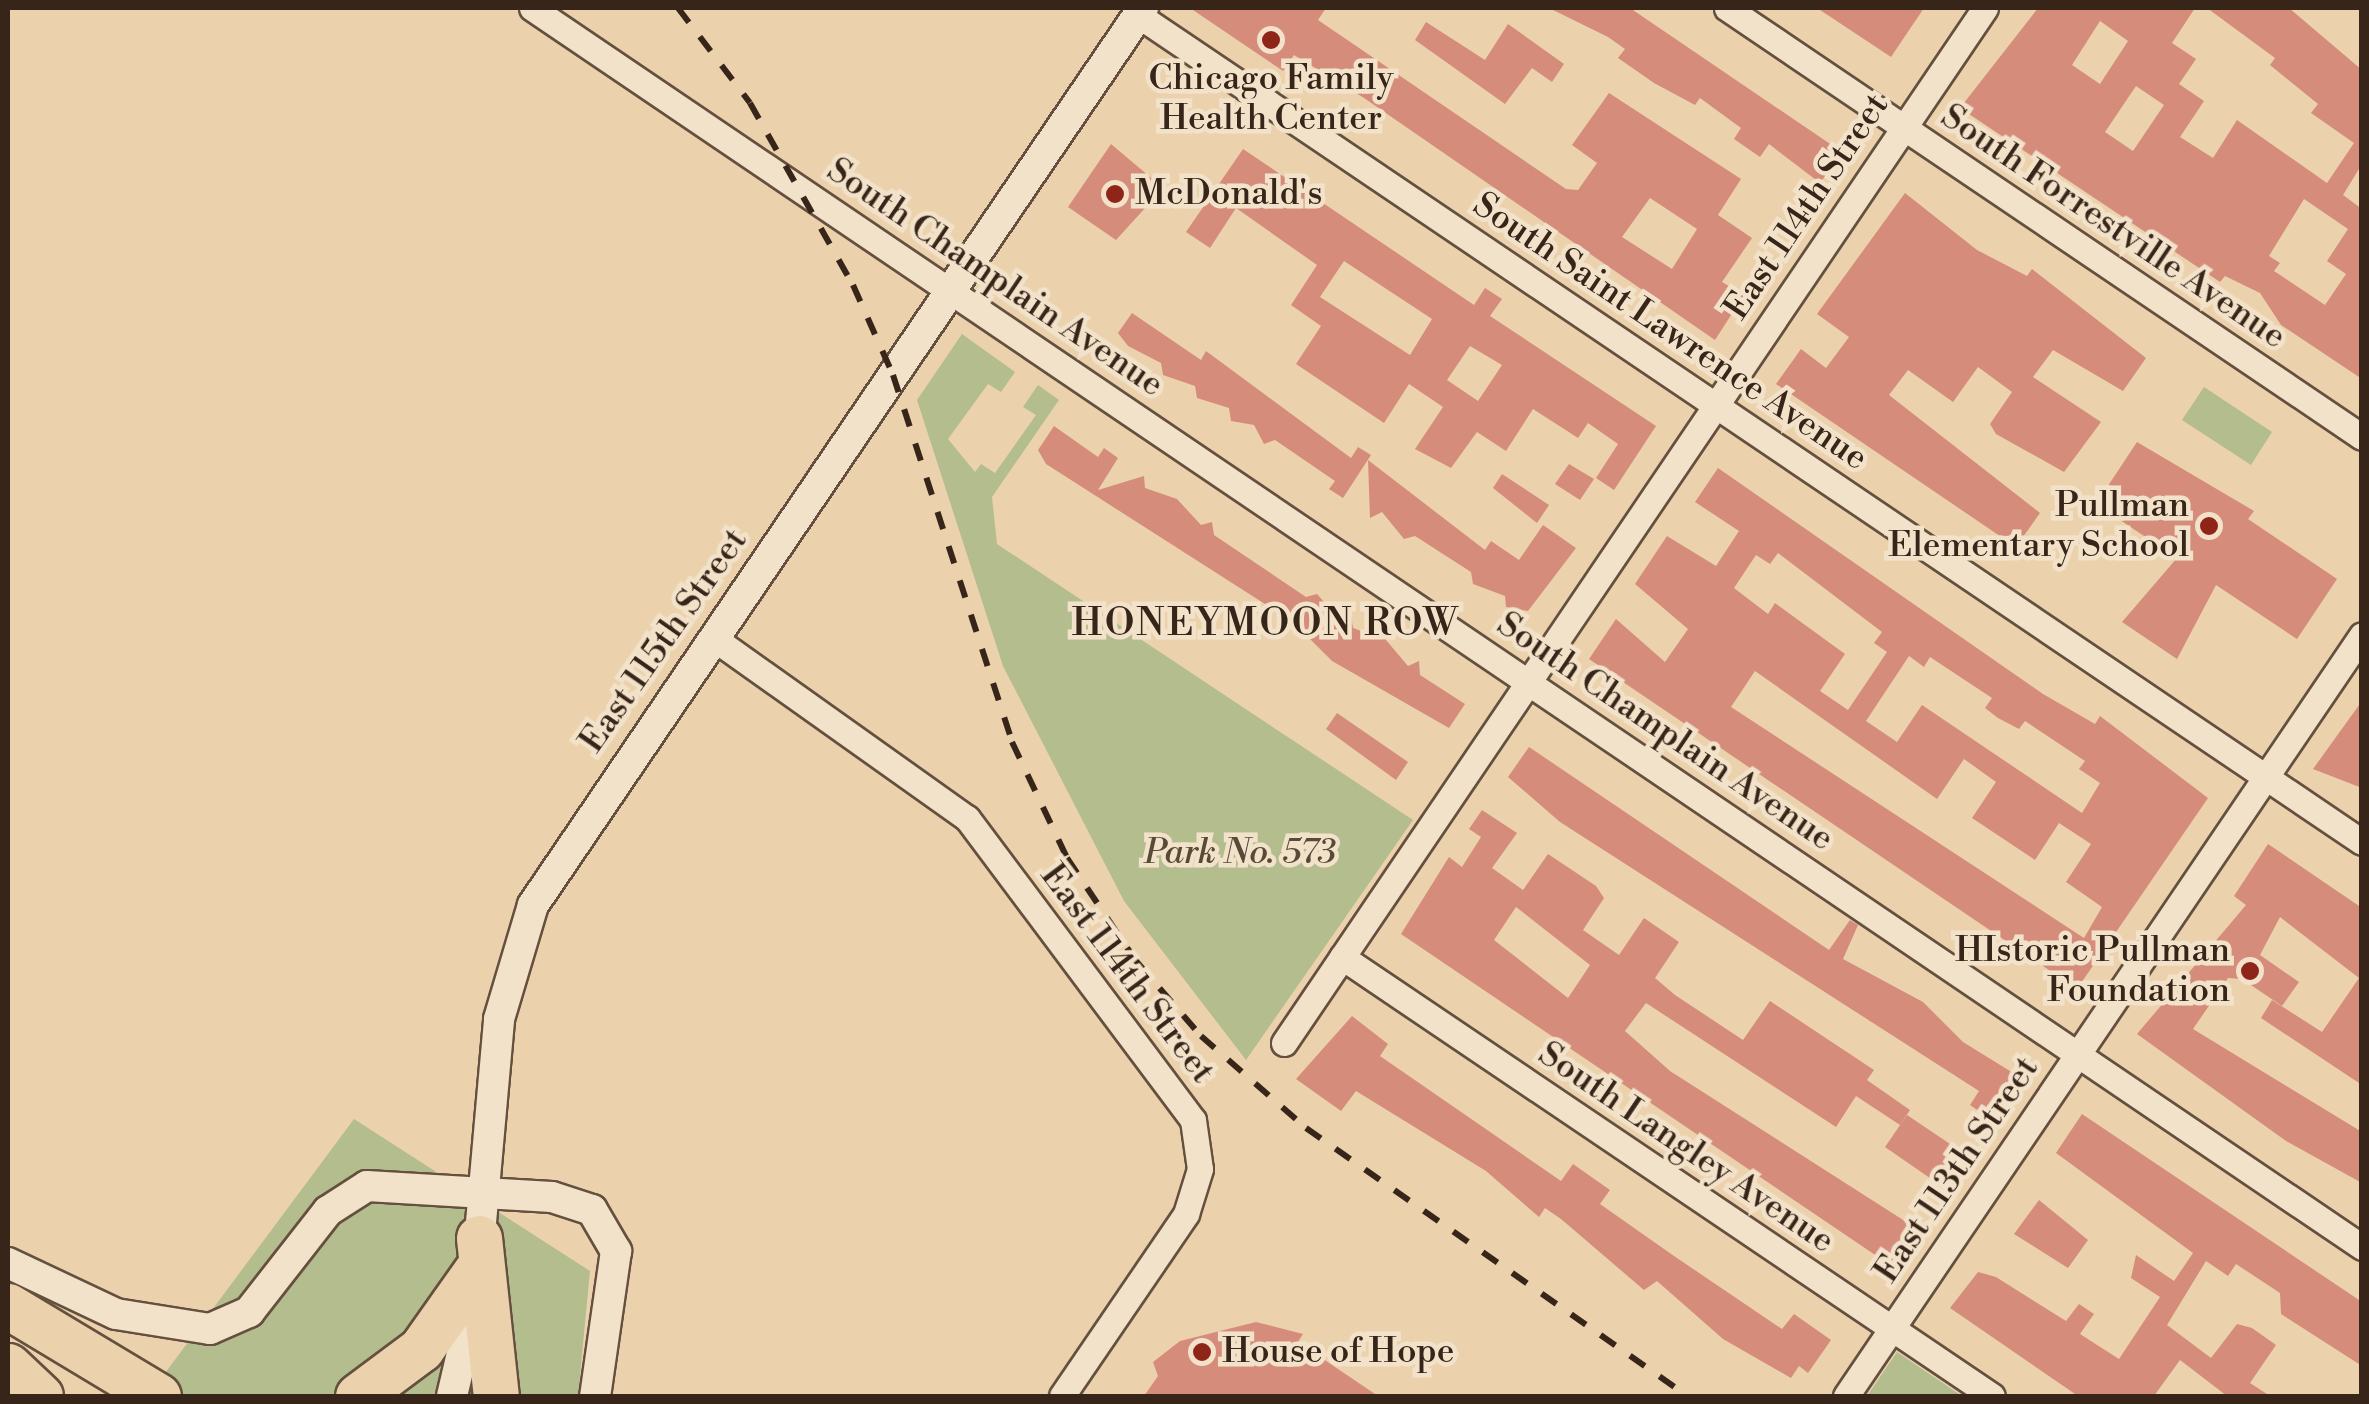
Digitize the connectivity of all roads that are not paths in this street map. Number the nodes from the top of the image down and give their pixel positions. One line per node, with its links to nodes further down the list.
1 (532, 8): 6 (street, South Champlain Avenue)
2 (1726, 8): 5 (street, South Forrestville Avenue)
3 (1985, 8): 5 (street, East 114th Street)
4 (1140, 11): 6 (street, East 115th Street); 7 (street, South Saint Lawrence Avenue)
5 (1904, 128): 7 (street, East 114th Street); 8 (street, South Forrestville Avenue)
6 (951, 290): 10 (street, East 115th Street); 11 (street, South Champlain Avenue)
7 (1716, 405): 11 (street, East 114th Street); 12 (street, South Saint Lawrence Avenue)
8 (2362, 437)
9 (2362, 635): 12 (street, East 113th Street)
10 (712, 637): 17 (street, East 115th Street); 30 (street, East 114th Street)
11 (1528, 682): 14 (street, East 114th Street); 16 (street, South Champlain Avenue)
12 (2266, 777): 13 (street, South Saint Lawrence Avenue); 16 (street, East 113th Street)
13 (2362, 842)
14 (1342, 957): 15 (street, East 114th Street); 22 (street, South Langley Avenue)
15 (1284, 1043)
16 (2078, 1054): 18 (street, South Champlain Avenue); 22 (street, East 113th Street)
17 (484, 1190): 19 (street, East 115th Street); 20 (street); 29 (street)
18 (2362, 1247)
19 (478, 1255): 26 (highway); 27 (street, East 115th Street); 28 (highway)
20 (8, 1263)
21 (8, 1306): 24 (highway)
22 (1892, 1329): 31 (street, East 113th Street); 32 (street, South Langley Avenue)
23 (8, 1366): 25 (highway)
24 (160, 1394)
25 (40, 1396)
26 (358, 1396)
27 (452, 1396)
28 (496, 1396)
29 (595, 1396)
30 (1062, 1396)
31 (1846, 1396)
32 (1992, 1396)

